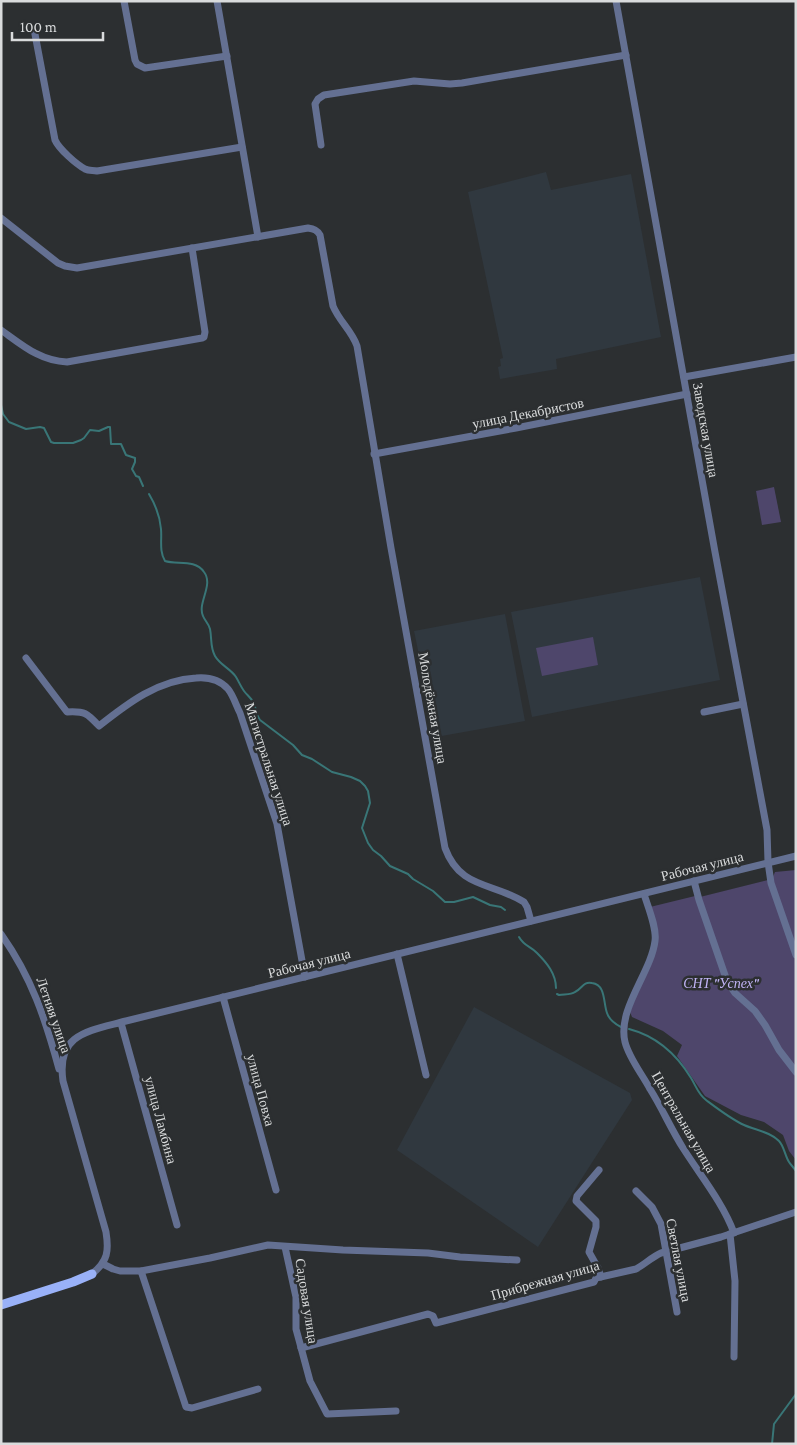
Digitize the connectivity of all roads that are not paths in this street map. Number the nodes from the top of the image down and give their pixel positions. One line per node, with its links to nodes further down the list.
1 (124, 1): 6 (street)
2 (217, 1): 6 (street)
3 (616, 1): 5 (street, Заводская улица)
4 (34, 29): 8 (street)
5 (626, 55): 7 (street); 14 (street, Заводская улица)
6 (227, 56): 8 (street)
7 (321, 145)
8 (242, 147): 10 (street)
9 (1, 218): 11 (street)
10 (258, 237): 11 (street); 16 (street, Молодёжная улица)
11 (192, 248): 12 (street)
12 (1, 330)
13 (796, 357): 14 (street)
14 (684, 377): 15 (street, Заводская улица)
15 (687, 394): 16 (street, улица Декабристов); 18 (street, Заводская улица)
16 (374, 454): 24 (street, Молодёжная улица)
17 (26, 658): 28 (street, Магистральная улица)
18 (743, 704): 19 (street); 21 (street, Заводская улица)
19 (704, 712)
20 (796, 856): 21 (street, Рабочая улица)
21 (768, 862): 22 (street, Рабочая улица); 27 (street, Заводская улица)
22 (694, 881): 23 (street, Рабочая улица); 31 (street)
23 (644, 894): 24 (street, Рабочая улица); 39 (street, Центральная улица)
24 (531, 921): 26 (street, Рабочая улица)
25 (1, 934): 33 (street, Летняя улица)
26 (397, 954): 28 (street, Рабочая улица); 32 (street)
27 (796, 955)
28 (305, 977): 29 (street, Рабочая улица)
29 (223, 997): 30 (street, Рабочая улица); 35 (street, улица Повха)
30 (121, 1023): 33 (street, Рабочая улица); 38 (street, улица Ламбина)
31 (796, 1072)
32 (426, 1075)
33 (63, 1081): 43 (street, Рабочая улица)
34 (599, 1170): 46 (street)
35 (276, 1190)
36 (636, 1191): 41 (street, Светлая улица)
37 (796, 1212): 39 (street, Прибрежная улица)
38 (176, 1225)
39 (732, 1233): 41 (street, Прибрежная улица); 50 (street, Центральная улица)
40 (285, 1247): 42 (street); 44 (street); 49 (street, Садовая улица)
41 (666, 1252): 46 (street, Прибрежная улица); 48 (street, Светлая улица)
42 (517, 1260)
43 (103, 1264): 44 (street); 45 (street)
44 (141, 1271): 51 (street)
45 (92, 1274): 47 (main road)
46 (601, 1277): 49 (street, Прибрежная улица)
47 (1, 1305)
48 (677, 1312)
49 (301, 1348): 52 (street, Садовая улица)
50 (734, 1358)
51 (258, 1389)
52 (396, 1411)

